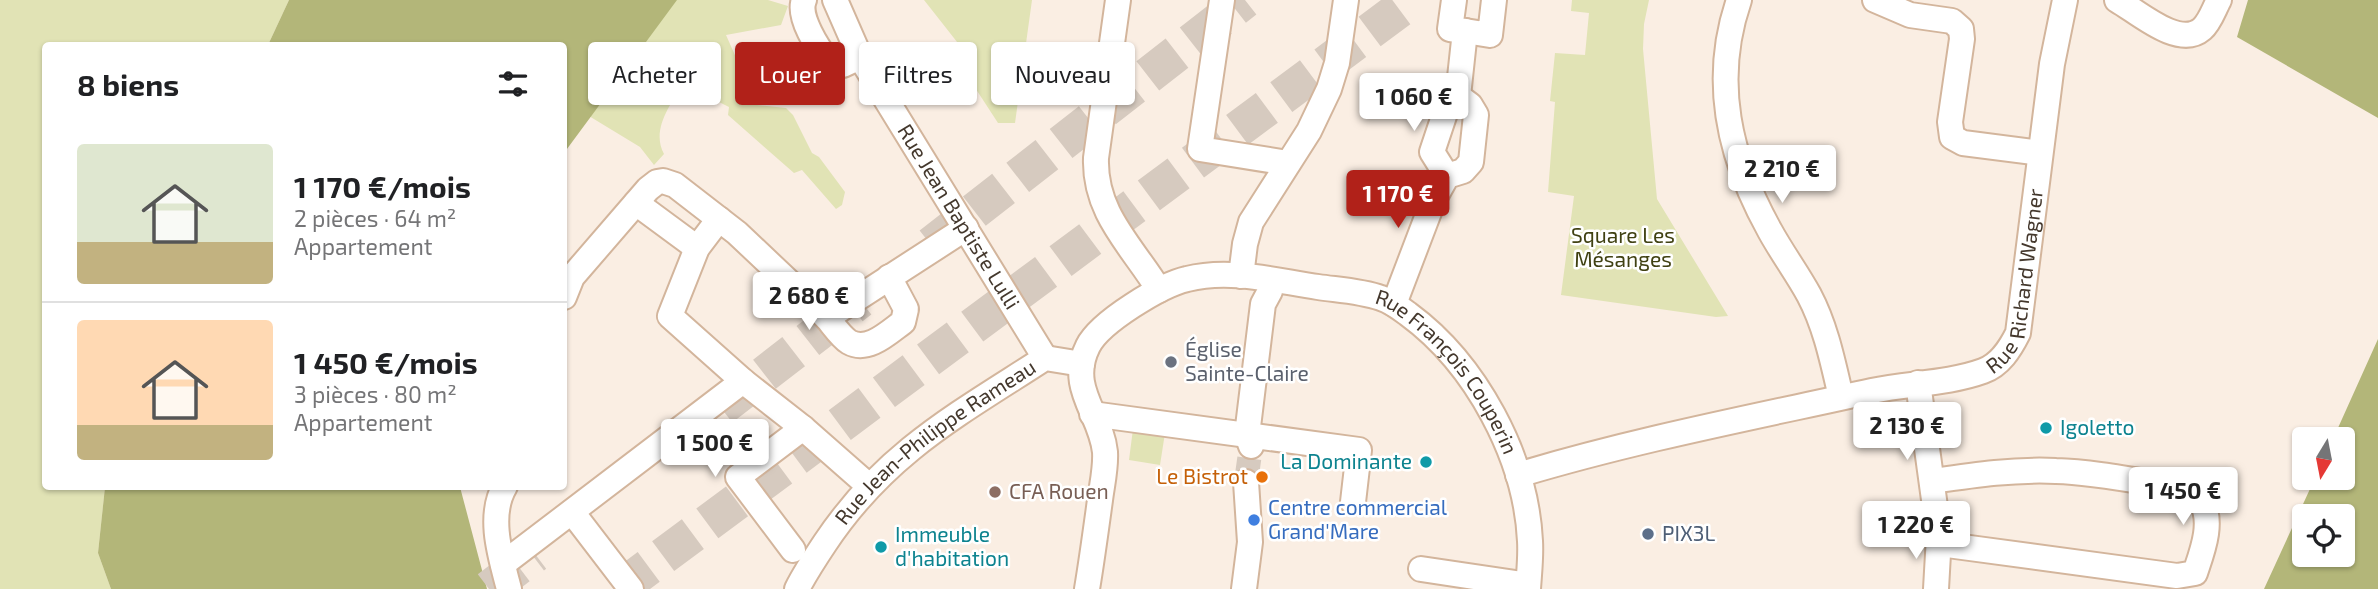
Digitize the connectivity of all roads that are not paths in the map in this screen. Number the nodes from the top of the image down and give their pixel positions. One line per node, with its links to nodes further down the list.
1 (804, 0): 15 (street)
2 (835, 0): 14 (street, Rue Jean Baptiste Lulli)
3 (1118, 0): 28 (street)
4 (1222, 0): 19 (street)
5 (1346, 0): 19 (street)
6 (1454, 0): 13 (street)
7 (1494, 0): 13 (street)
8 (1739, 0): 36 (street)
9 (1875, 0): 18 (street)
10 (2065, 0): 18 (street, Rue Richard Wagner)
11 (2117, 0): 12 (street)
12 (2219, 0)
13 (1465, 31): 16 (street)
14 (859, 55)
15 (859, 58)
16 (1458, 96): 20 (street); 20 (street)
17 (890, 105): 23 (street, Rue Jean Baptiste Lulli)
18 (2040, 153): 35 (street, Rue Richard Wagner)
19 (1288, 163): 25 (street)
20 (1447, 176): 30 (street)
21 (636, 203): 22 (street); 24 (street); 27 (street)
22 (719, 219): 24 (street); 31 (street)
23 (966, 228): 26 (street); 32 (street, Rue Jean Baptiste Lulli)
24 (697, 247): 34 (street)
25 (1241, 276): 28 (street); 30 (street, Rue François Couperin)
26 (889, 277): 31 (street); 31 (street)
27 (567, 289)
28 (1159, 290): 33 (street)
29 (1270, 291): 39 (street)
30 (1394, 304): 40 (street, Rue François Couperin)
31 (827, 318)
32 (1045, 358): 33 (street, Rue Jean-Philippe Rameau); 43 (street, Rue Jean-Philippe Rameau)
33 (1082, 364): 37 (street)
34 (743, 381): 38 (street); 46 (street)
35 (1919, 383): 36 (street, Rue Richard Wagner); 41 (street)
36 (1842, 397): 40 (street, Rue Richard Wagner)
37 (1092, 414): 39 (street); 55 (street)
38 (803, 428): 43 (street); 48 (street)
39 (1249, 441): 45 (street)
40 (1518, 475): 51 (street, Rue François Couperin)
41 (1933, 481): 47 (street); 47 (street)
42 (1246, 482): 56 (street)
43 (869, 486): 54 (street, Rue Jean-Philippe Rameau)
44 (504, 490): 49 (street)
45 (1353, 502)
46 (572, 512): 49 (street); 53 (street)
47 (1940, 544): 57 (street)
48 (793, 550)
49 (503, 564): 52 (street)
50 (1421, 569): 51 (street)
51 (1528, 587)
52 (509, 589)
53 (631, 589)
54 (797, 589)
55 (1087, 589)
56 (1244, 589)
57 (1936, 589)

